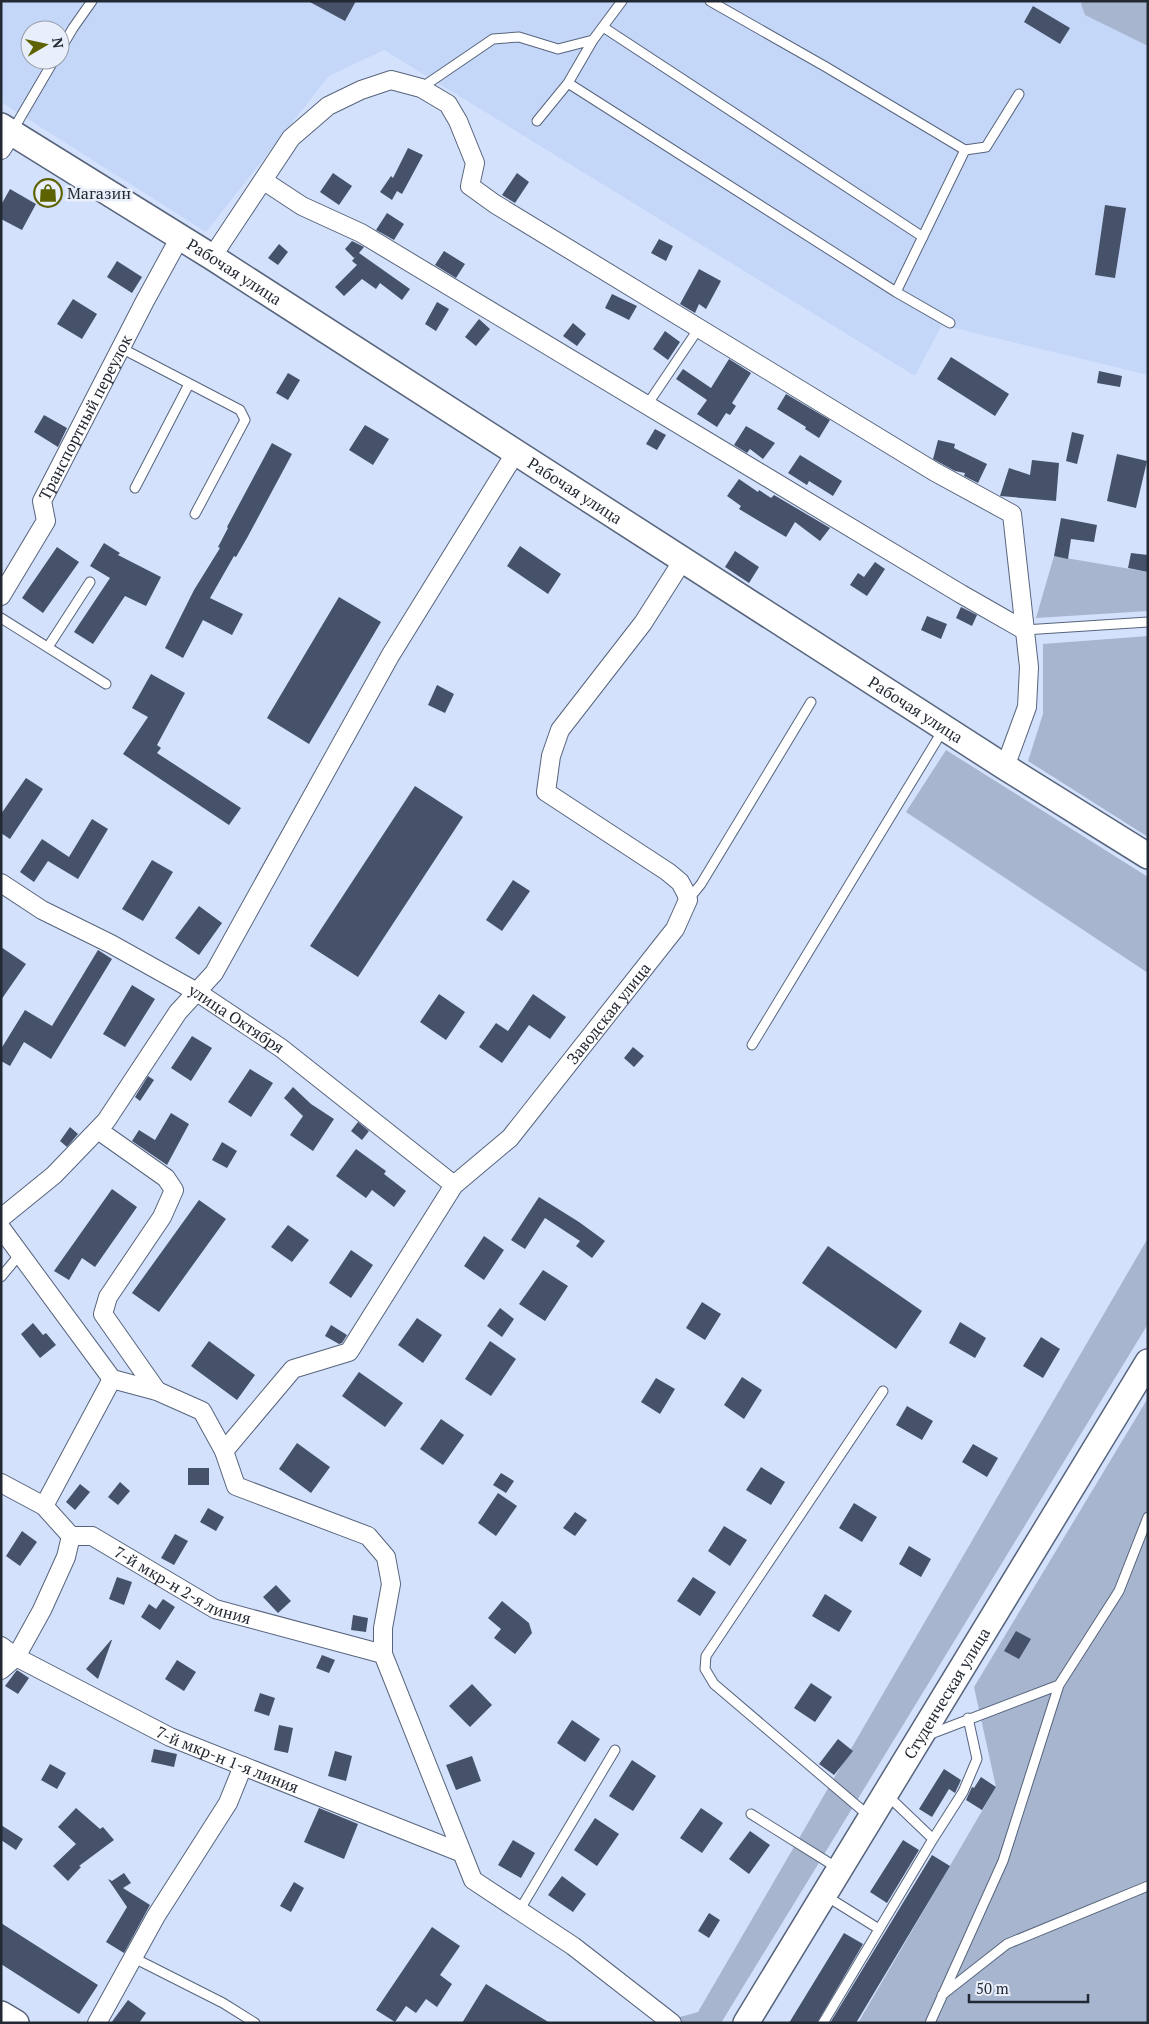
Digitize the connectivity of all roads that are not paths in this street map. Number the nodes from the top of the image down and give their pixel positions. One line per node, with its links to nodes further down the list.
1 (92, 1): 5 (lane)
2 (622, 1): 4 (lane)
3 (710, 1): 13 (lane)
4 (603, 26): 6 (lane); 15 (lane)
5 (70, 33)
6 (593, 40): 8 (lane); 9 (lane)
7 (48, 70): 12 (lane)
8 (568, 83): 11 (lane); 18 (lane)
9 (421, 88): 14 (street); 20 (street)
10 (1019, 94): 13 (lane)
11 (537, 121)
12 (5, 136): 16 (street, Рабочая улица)
13 (965, 150): 15 (lane)
14 (264, 181): 17 (street); 23 (street)
15 (924, 237): 18 (lane)
16 (180, 238): 17 (street, Рабочая улица); 21 (street, Транспортный переулок)
17 (212, 257): 24 (street, Рабочая улица)
18 (896, 292): 19 (lane)
19 (950, 323)
20 (699, 328): 23 (lane); 32 (street)
21 (120, 348): 22 (lane); 29 (street, Транспортный переулок)
22 (190, 384): 25 (lane); 26 (lane)
23 (647, 405): 32 (street)
24 (516, 452): 27 (street, Рабочая улица); 41 (street)
25 (135, 488)
26 (195, 514)
27 (683, 560): 36 (street, Рабочая улица); 40 (street)
28 (90, 582): 33 (lane)
29 (1, 596)
30 (1, 618): 33 (lane)
31 (1148, 622): 32 (lane)
32 (1024, 630): 37 (street)
33 (48, 647): 34 (lane)
34 (106, 684)
35 (811, 702): 40 (lane)
36 (944, 728): 37 (street, Рабочая улица); 42 (lane)
37 (1005, 767): 38 (street, Рабочая улица)
38 (1148, 856)
39 (1, 882): 41 (street, улица Октября)
40 (688, 900): 44 (street, Заводская улица)
41 (197, 992): 43 (street); 44 (street, улица Октября)
42 (752, 1045)
43 (98, 1130): 45 (street); 52 (street)
44 (454, 1185): 53 (street, Заводская улица)
45 (1, 1218)
46 (1, 1228): 47 (street)
47 (20, 1254): 48 (lane); 50 (street)
48 (1, 1277)
49 (1148, 1362): 64 (street, Студенческая улица)
50 (112, 1379): 52 (street); 55 (street)
51 (883, 1391): 69 (lane)
52 (157, 1392): 53 (street)
53 (224, 1451): 59 (street)
54 (1, 1483): 55 (street)
55 (44, 1506): 57 (street)
56 (1148, 1517): 62 (lane)
57 (71, 1536): 59 (street, 7-й мкр-н 2-я линия); 60 (street)
58 (1, 1646): 60 (street, 7-й мкр-н 1-я линия)
59 (383, 1654): 71 (street)
60 (16, 1657): 61 (street); 66 (street, 7-й мкр-н 1-я линия)
61 (1, 1670)
62 (1059, 1685): 63 (lane); 78 (lane)
63 (968, 1718): 64 (lane); 70 (lane)
64 (919, 1739): 67 (street, Студенческая улица)
65 (615, 1750): 75 (lane)
66 (243, 1766): 71 (street, 7-й мкр-н 1-я линия); 77 (street)
67 (886, 1793): 69 (street, Студенческая улица); 70 (lane)
68 (751, 1814): 72 (lane)
69 (871, 1817): 72 (street, Студенческая улица)
70 (933, 1839): 76 (lane)
71 (462, 1853): 75 (street)
72 (839, 1870): 74 (street, Студенческая улица)
73 (1148, 1886): 78 (lane)
74 (824, 1894): 76 (lane); 84 (street, Студенческая улица)
75 (519, 1911): 83 (street)
76 (879, 1928): 85 (lane)
77 (134, 1958): 81 (street); 82 (lane)
78 (941, 1996): 86 (lane)
79 (1, 2014): 80 (street)
80 (16, 2023)
81 (97, 2023)
82 (255, 2023)
83 (672, 2023)
84 (746, 2023)
85 (823, 2023)
86 (930, 2023)

